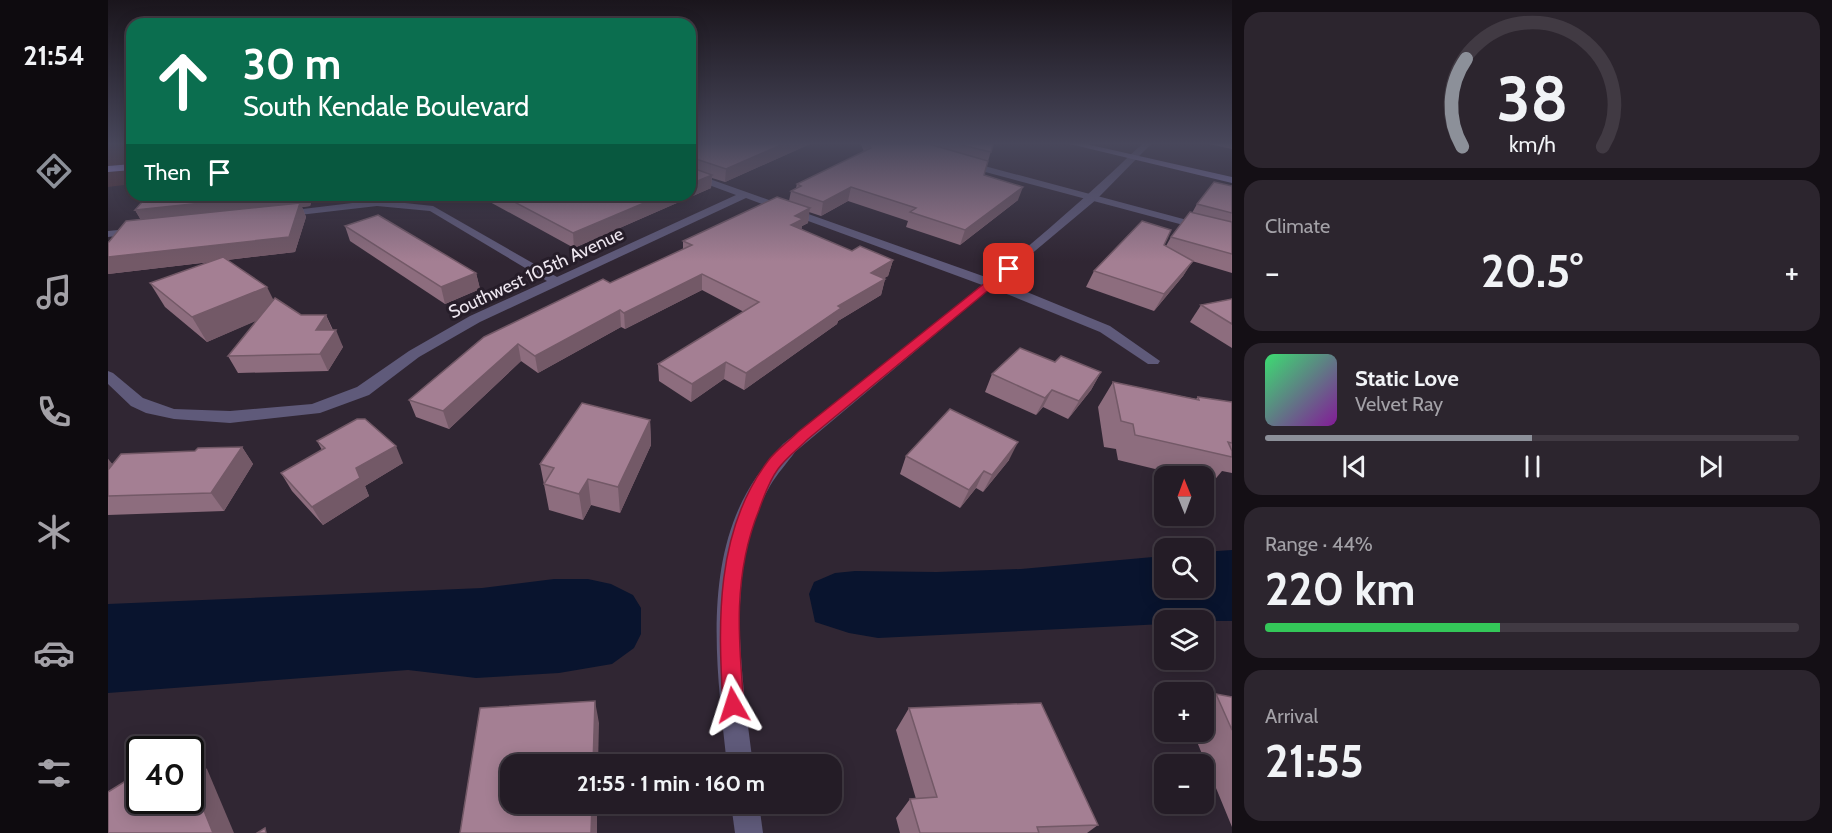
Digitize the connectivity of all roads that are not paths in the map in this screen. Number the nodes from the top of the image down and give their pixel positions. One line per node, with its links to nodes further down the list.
1 (711, 183): 4 (street)
2 (1038, 183): 5 (street)
3 (1108, 183): 5 (street)
4 (744, 195): 10 (street, Southwest 105th Avenue); 11 (street)
5 (1093, 197): 9 (street); 11 (street)
6 (268, 216): 10 (street)
7 (154, 229): 8 (street)
8 (108, 234)
9 (1232, 236)
10 (558, 282): 13 (street, Southwest 105th Avenue)
11 (992, 283): 12 (street); 14 (street)
12 (1154, 361)
13 (108, 376)
14 (739, 754)
15 (746, 814): 16 (street)
16 (748, 833)

